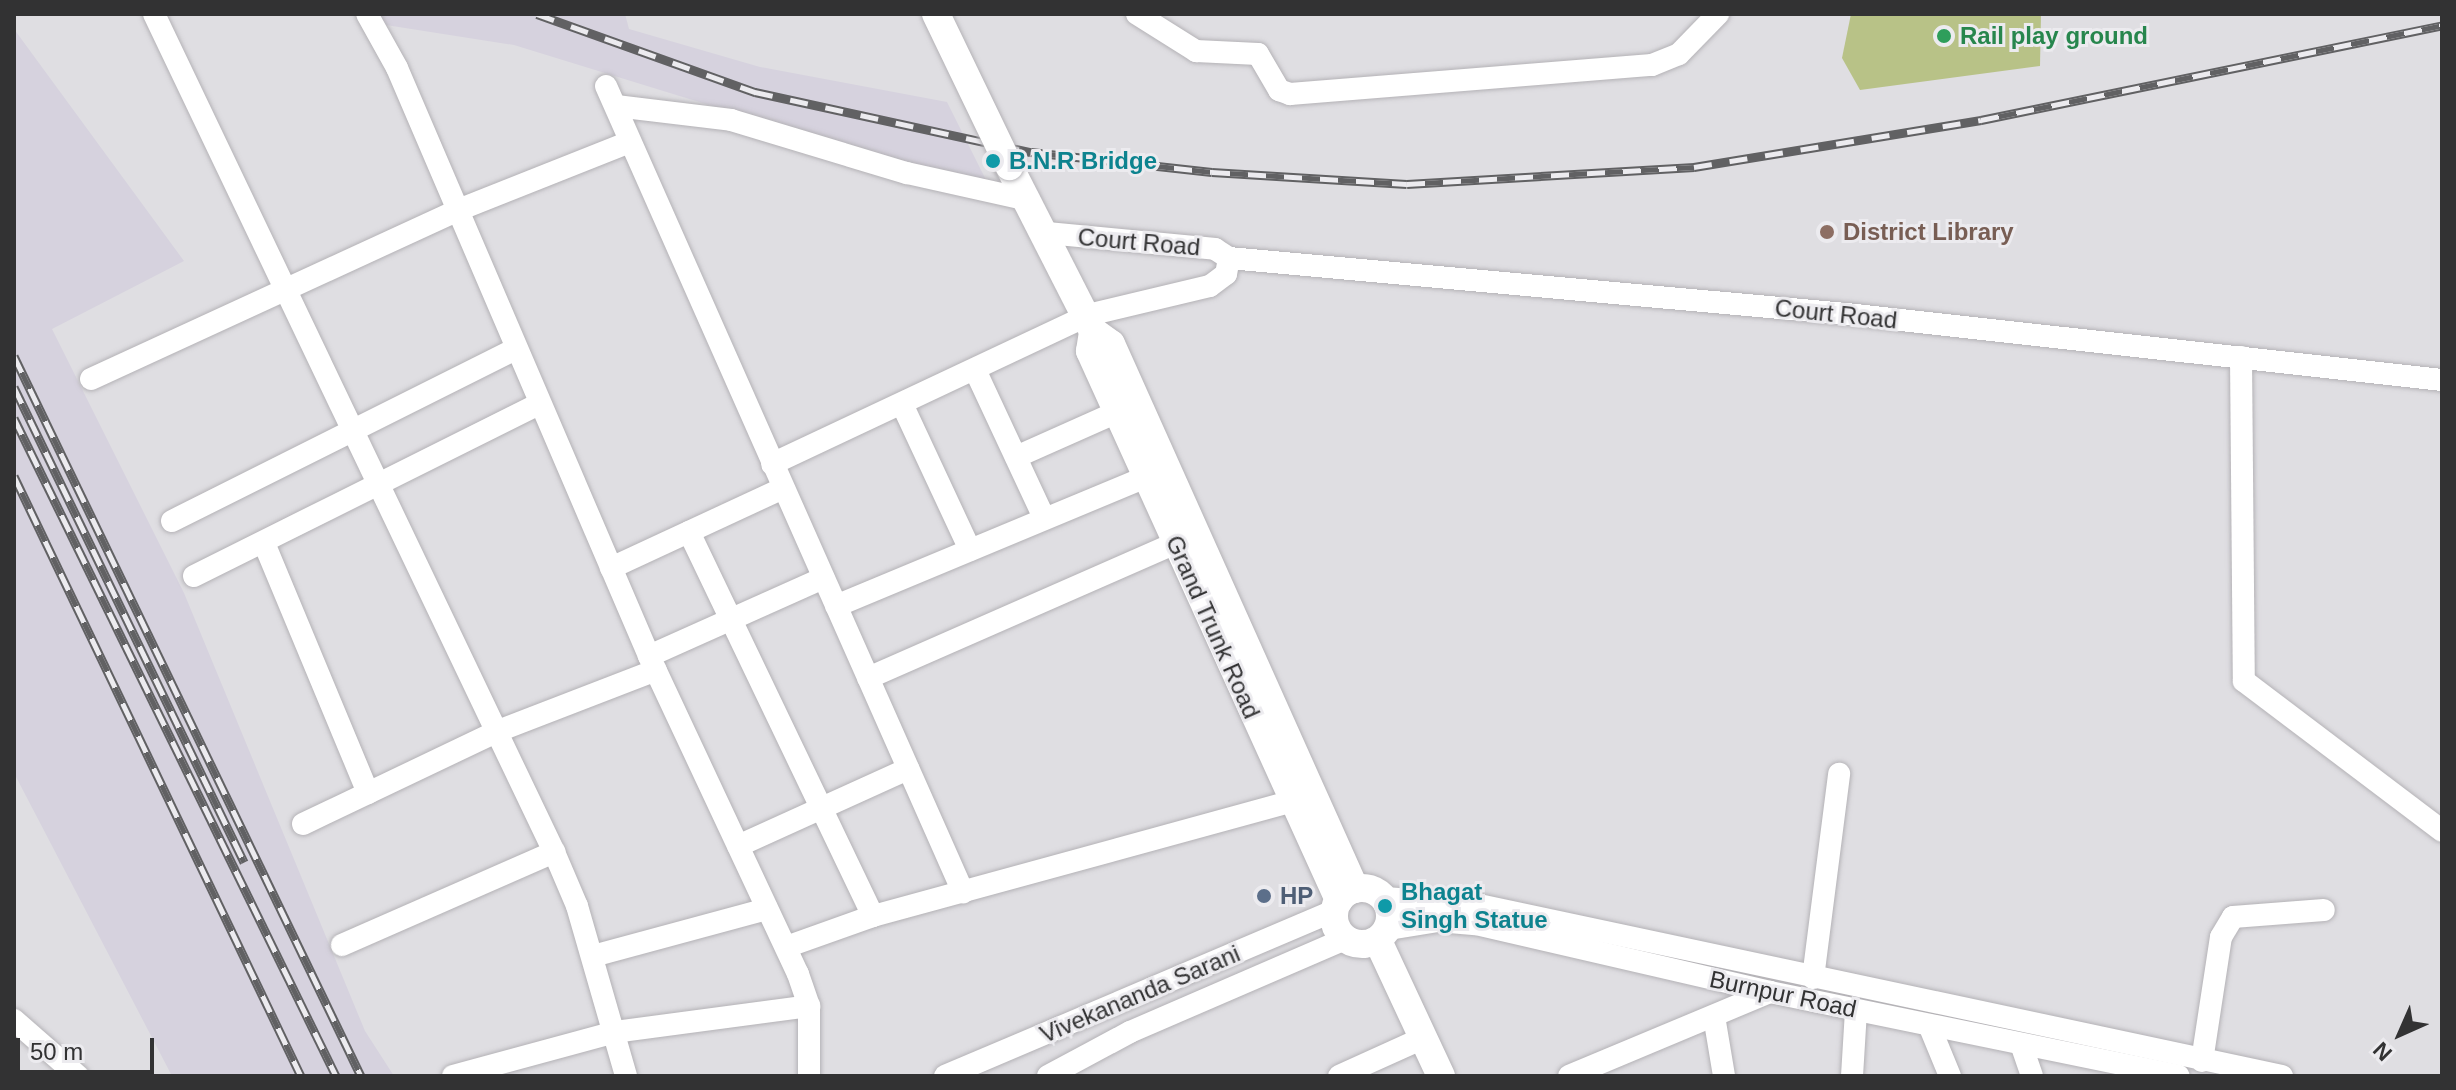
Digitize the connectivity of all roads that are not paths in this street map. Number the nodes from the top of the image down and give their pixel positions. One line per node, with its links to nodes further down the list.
1 (154, 14): 11 (street)
2 (367, 14): 8 (street)
3 (936, 14): 7 (main road, bridge)
4 (1137, 14): 5 (street)
5 (1708, 18)
6 (629, 142): 7 (street); 8 (street); 23 (street)
7 (1019, 183): 9 (main road)
8 (456, 211): 11 (street); 13 (street)
9 (1047, 233): 10 (street, Court Road); 12 (main road)
10 (1229, 258): 12 (street, Court Road); 14 (street, Court Road)
11 (287, 288): 16 (street); 21 (street)
12 (1091, 333): 15 (street, Court Road); 20 (main road, Grand Trunk Road); 52 (main road, Grand Trunk Road)
13 (516, 349): 18 (street); 21 (street)
14 (2241, 357): 17 (street, Court Road); 47 (street)
15 (976, 372): 19 (street, Court Road); 22 (street)
16 (91, 379)
17 (2442, 380)
18 (539, 404): 25 (street); 33 (street)
19 (902, 404): 23 (street, Court Road); 32 (street)
20 (1117, 412): 22 (street); 24 (main road, Grand Trunk Road)
21 (355, 430): 25 (street); 28 (street)
22 (1016, 457): 27 (street)
23 (772, 464): 26 (street)
24 (1146, 477): 27 (street); 31 (main road, Grand Trunk Road)
25 (381, 487): 30 (street); 40 (street)
26 (783, 488): 29 (street); 35 (street)
27 (1044, 518): 32 (street)
28 (172, 521)
29 (689, 532): 33 (street); 37 (street)
30 (264, 543): 34 (street); 43 (street)
31 (1175, 543): 39 (street); 44 (main road, Grand Trunk Road)
32 (970, 550): 36 (street)
33 (611, 568): 38 (street)
34 (194, 576)
35 (823, 578): 36 (street); 37 (street)
36 (836, 606): 39 (street)
37 (732, 622): 38 (street); 45 (street)
38 (652, 663): 40 (street); 48 (street)
39 (868, 678): 41 (street)
40 (498, 731): 43 (street); 49 (street)
41 (908, 769): 45 (street); 50 (street)
42 (1839, 774): 61 (street)
43 (368, 793): 46 (street)
44 (1293, 801): 50 (street); 52 (main road, Grand Trunk Road)
45 (821, 809): 48 (street); 55 (street)
46 (303, 824)
47 (2442, 831)
48 (738, 846): 53 (street)
49 (554, 852): 58 (street); 60 (street)
50 (963, 892): 55 (street)
51 (1385, 898): 52 (main road); 56 (main road); 61 (street)
52 (1342, 900): 57 (main road, Grand Trunk Road); 76 (street, Vivekananda Sarani)
53 (767, 909): 59 (street); 60 (street)
54 (2324, 910): 71 (street)
55 (873, 916): 59 (street)
56 (1384, 935): 57 (main road); 62 (street, Burnpur Road); 69 (main road)
57 (1345, 939): 77 (street, Vivekananda Sarani)
58 (342, 945)
59 (786, 947): 63 (street)
60 (593, 956): 68 (street)
61 (1813, 978): 71 (street)
62 (1770, 992): 64 (street, Burnpur Road); 65 (street)
63 (809, 1006): 68 (street); 75 (street)
64 (1856, 1010): 67 (street, Burnpur Road); 82 (street)
65 (1714, 1016): 80 (street); 81 (street)
66 (14, 1020): 72 (street)
67 (1929, 1025): 70 (street, Burnpur Road); 83 (street)
68 (615, 1032): 73 (street); 74 (street)
69 (1423, 1038): 78 (street); 79 (main road)
70 (2021, 1044): 84 (street); 85 (street, Burnpur Road)
71 (2202, 1061): 86 (street)
72 (78, 1076)
73 (453, 1076)
74 (626, 1076)
75 (809, 1076)
76 (945, 1076)
77 (1048, 1076)
78 (1339, 1076)
79 (1441, 1076)
80 (1569, 1076)
81 (1724, 1076)
82 (1852, 1076)
83 (1950, 1076)
84 (2032, 1076)
85 (2178, 1076)
86 (2282, 1076)

